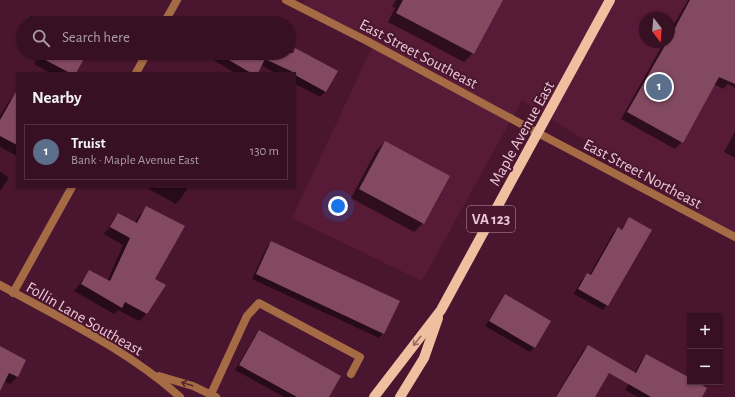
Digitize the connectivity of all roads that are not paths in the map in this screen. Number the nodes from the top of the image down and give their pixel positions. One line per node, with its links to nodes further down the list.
1 (177, 0): 4 (street)
2 (286, 0): 7 (street, East Street Southeast)
3 (610, 0): 7 (main road, Maple Avenue East / VA 123)
4 (168, 16)
5 (143, 60): 6 (street)
6 (137, 72)
7 (538, 133): 9 (street, East Street Northeast); 12 (main road, Maple Avenue East / VA 123)
8 (71, 188): 11 (street)
9 (735, 237)
10 (0, 285): 11 (street, Follin Lane Southeast)
11 (13, 292): 14 (street, Follin Lane Southeast)
12 (441, 310): 17 (main road, Maple Avenue East / VA 123, one-way to 17); 18 (main road, VA 123)
13 (351, 374): 15 (street)
14 (156, 375): 15 (street, Follin Lane Southeast, one-way to 14); 16 (street, Follin Lane Southeast)
15 (214, 396)
16 (180, 397)
17 (374, 397)
18 (400, 397)

